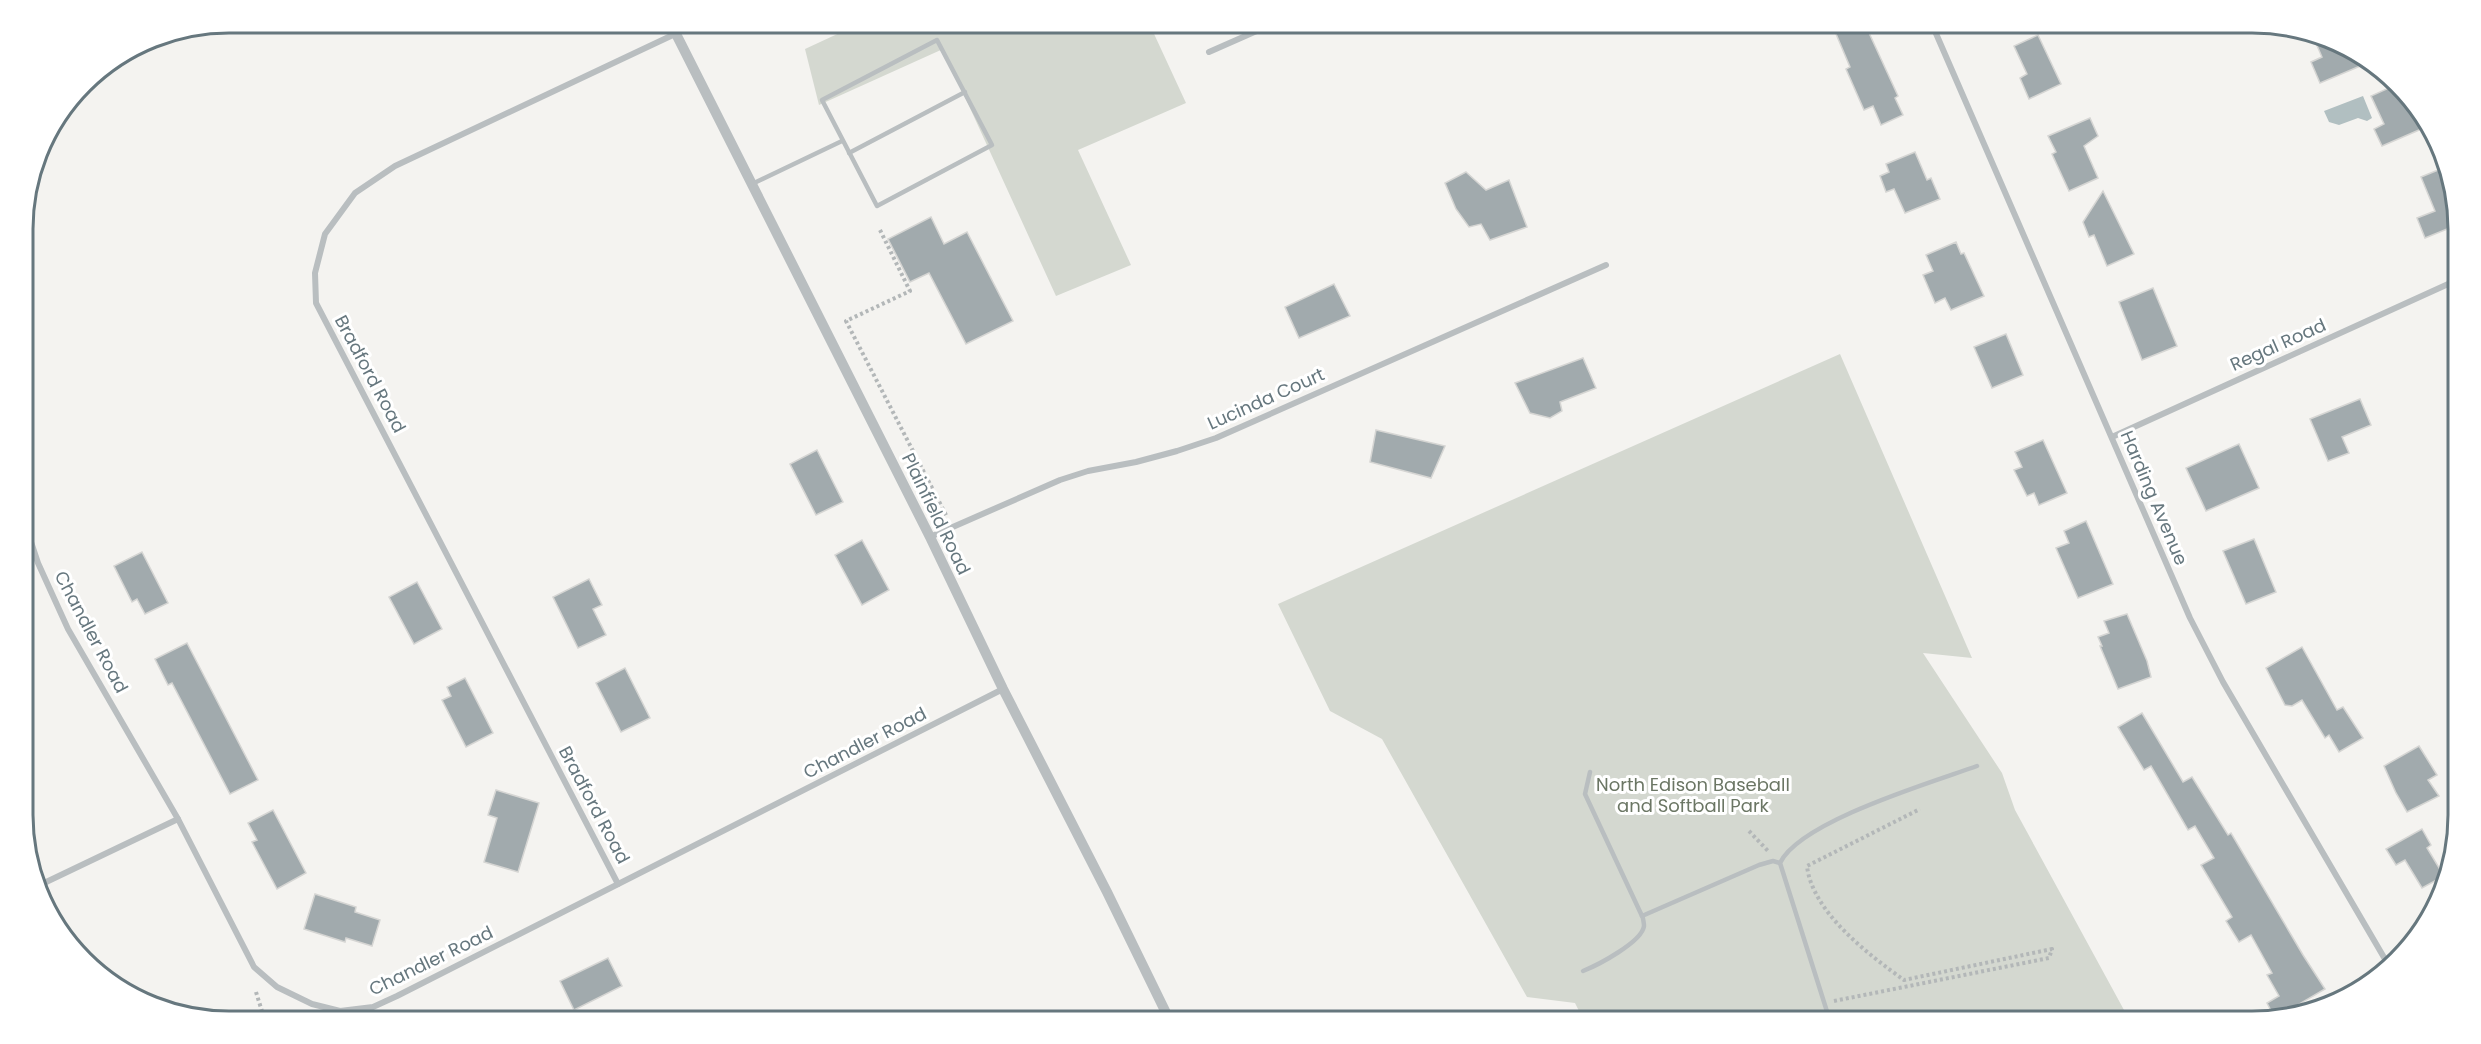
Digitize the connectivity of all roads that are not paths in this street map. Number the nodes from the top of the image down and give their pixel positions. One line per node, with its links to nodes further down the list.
1 (1252, 33): 4 (street)
2 (1936, 33): 11 (street, Harding Avenue)
3 (675, 34): 8 (street, Plainfield Road); 20 (street, Bradford Road)
4 (1209, 52)
5 (965, 92): 6 (lane); 7 (lane); 7 (lane)
6 (842, 141): 7 (lane); 8 (lane)
7 (849, 153)
8 (752, 184): 12 (street, Plainfield Road)
9 (1606, 265): 12 (street, Lucinda Court)
10 (2448, 284): 11 (street, Regal Road)
11 (2112, 437): 22 (street, Harding Avenue)
12 (930, 537): 14 (street, Plainfield Road)
13 (33, 548): 17 (street, Chandler Road)
14 (1004, 689): 20 (street, Chandler Road); 24 (street, Plainfield Road)
15 (1977, 766): 18 (lane)
16 (1590, 772): 21 (lane)
17 (178, 819): 19 (street); 20 (street, Chandler Road)
18 (1780, 863): 21 (lane); 25 (lane)
19 (45, 882)
20 (618, 884)
21 (1642, 916): 23 (lane)
22 (2385, 958)
23 (1583, 971)
24 (1165, 1011)
25 (1827, 1011)

